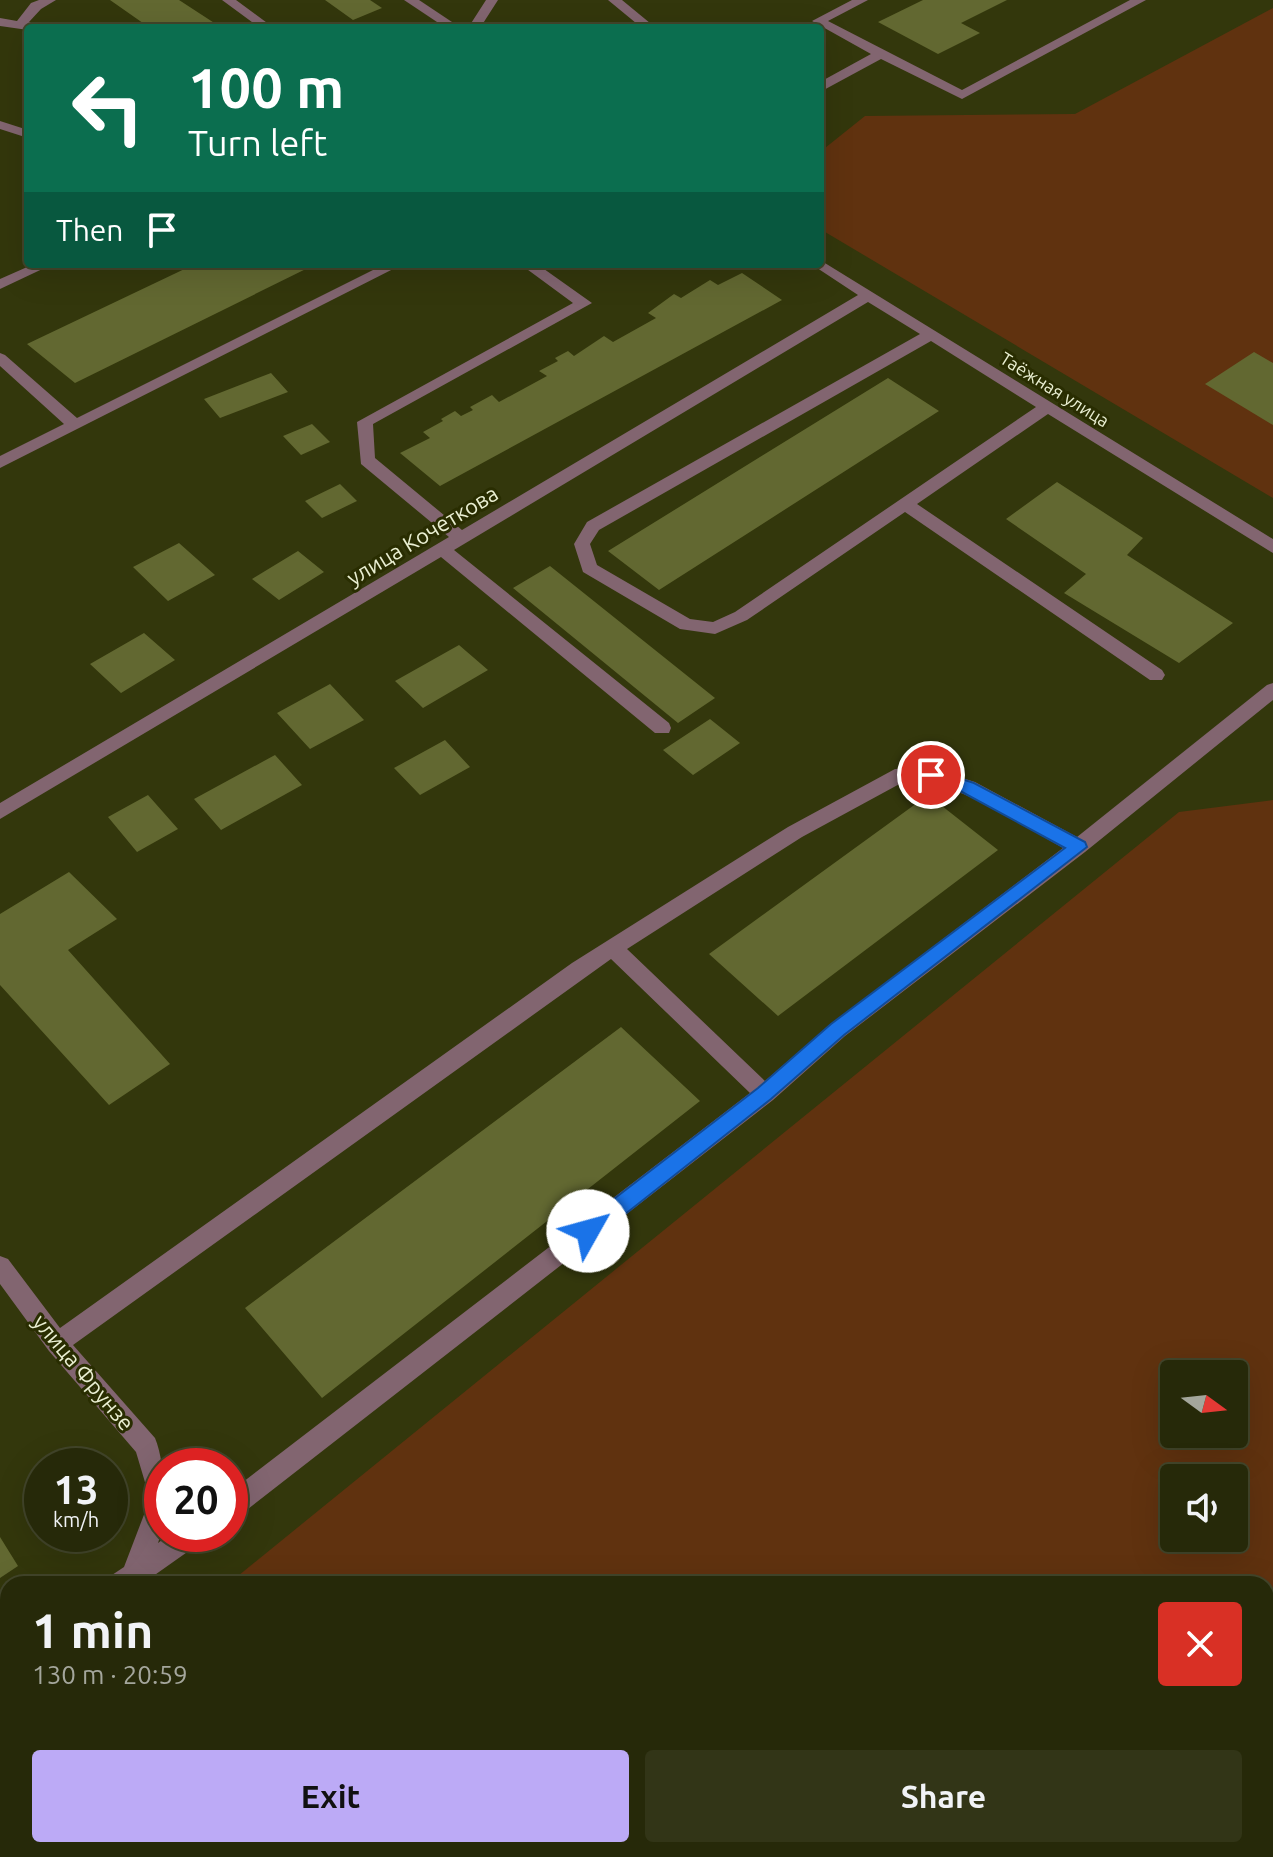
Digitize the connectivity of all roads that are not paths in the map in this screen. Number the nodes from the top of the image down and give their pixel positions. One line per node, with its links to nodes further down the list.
1 (50, 0): 9 (street)
2 (228, 0): 11 (street)
3 (410, 0): 12 (street)
4 (492, 0): 13 (street)
5 (614, 0): 14 (street)
6 (862, 0): 16 (street)
7 (1140, 0): 17 (street)
8 (0, 22): 9 (street)
9 (22, 23): 10 (street)
10 (26, 24)
11 (262, 24)
12 (449, 24)
13 (477, 24)
14 (645, 24)
15 (824, 24): 17 (street)
16 (824, 24)
17 (880, 54): 18 (street)
18 (824, 86)
19 (0, 125): 20 (street)
20 (24, 133)
21 (37, 268): 25 (street)
22 (388, 268): 30 (street)
23 (533, 268): 33 (street)
24 (824, 268): 26 (street, Таёжная улица)
25 (0, 285)
26 (867, 296): 27 (street, Таёжная улица); 33 (street, улица Кочеткова)
27 (930, 335): 29 (street, Таёжная улица); 32 (street)
28 (0, 358): 30 (street)
29 (1047, 407): 32 (street); 34 (street, Таёжная улица)
30 (75, 425): 31 (street)
31 (0, 463)
32 (905, 504): 36 (street)
33 (461, 538): 35 (street, улица Кочеткова)
34 (1273, 547)
35 (442, 549): 38 (street); 39 (street, улица Кочеткова)
36 (1156, 675)
37 (1273, 690): 40 (street)
38 (662, 728)
39 (0, 812)
40 (1078, 847): 41 (street); 42 (street)
41 (614, 949): 42 (street); 44 (street)
42 (765, 1094): 45 (street)
43 (0, 1266): 44 (street, улица Фрунзе)
44 (57, 1343): 47 (street, улица Фрунзе)
45 (248, 1493)
46 (165, 1552): 48 (street)
47 (128, 1576)
48 (130, 1576)

